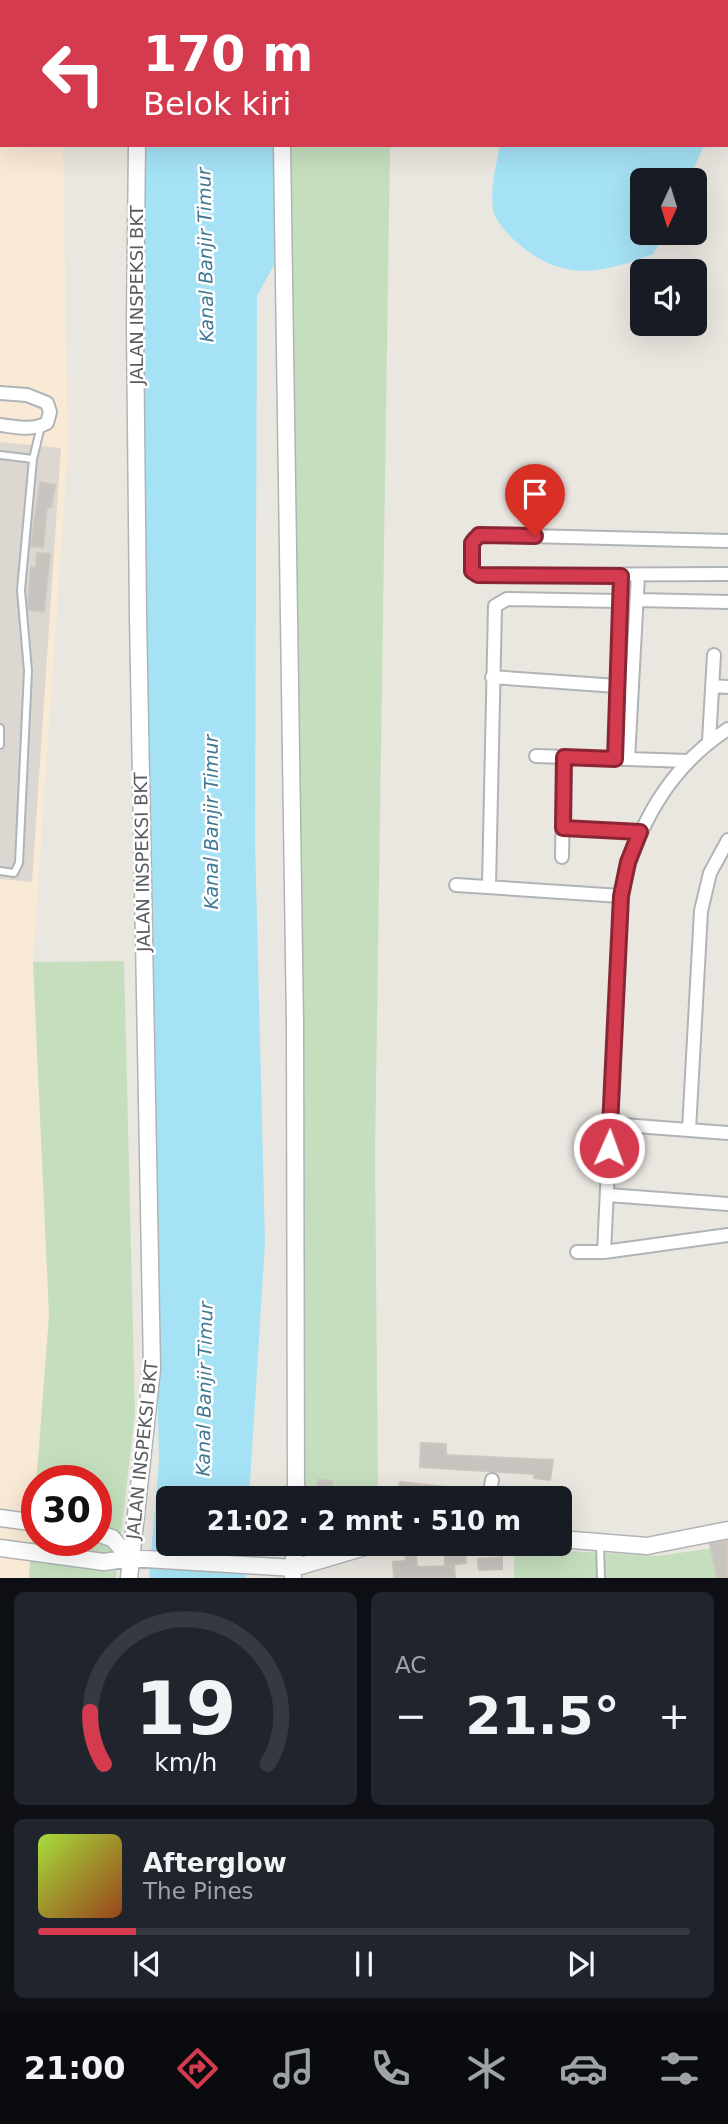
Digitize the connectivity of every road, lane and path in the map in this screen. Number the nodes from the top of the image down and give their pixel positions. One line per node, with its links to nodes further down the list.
1 (137, 147): 55 (street, JALAN INSPEKSI BKT)
2 (282, 147): 45 (street)
3 (0, 393): 5 (street)
4 (0, 425): 5 (street)
5 (41, 426): 7 (lane)
6 (0, 455): 7 (lane)
7 (33, 458): 32 (lane)
8 (728, 541): 11 (street)
9 (728, 574): 10 (street)
10 (638, 575): 11 (street); 13 (street)
11 (621, 576): 14 (street)
12 (728, 602): 13 (street)
13 (637, 605): 14 (street); 26 (street)
14 (620, 606): 16 (street); 17 (street)
15 (714, 655): 18 (street)
16 (492, 677): 17 (street); 34 (street)
17 (617, 685): 26 (street)
18 (712, 686): 19 (street); 22 (street)
19 (728, 687)
20 (0, 728): 23 (lane)
21 (728, 729): 22 (street)
22 (709, 741): 27 (street)
23 (0, 745)
24 (536, 756): 25 (street)
25 (564, 757): 26 (street); 28 (street)
26 (621, 759): 27 (street)
27 (689, 761): 29 (street)
28 (563, 828): 29 (street); 31 (street)
29 (640, 832): 35 (street)
30 (728, 840): 37 (street)
31 (562, 857)
32 (0, 871)
33 (456, 885): 34 (street)
34 (489, 886): 35 (street)
35 (621, 896): 36 (street)
36 (610, 1124): 37 (street); 39 (street)
37 (690, 1130): 38 (street)
38 (728, 1133)
39 (608, 1195): 40 (street); 43 (street)
40 (728, 1204)
41 (728, 1235): 43 (street)
42 (577, 1252): 43 (street)
43 (604, 1252)
44 (492, 1480): 46 (street)
45 (296, 1486)
46 (491, 1486)
47 (0, 1518): 48 (street)
48 (21, 1521)
49 (728, 1530): 52 (street)
50 (112, 1538): 55 (street)
51 (572, 1540): 52 (street)
52 (599, 1543): 59 (lane)
53 (0, 1548): 55 (street)
54 (337, 1556): 56 (street)
55 (130, 1558): 56 (street); 57 (street); 58 (street, JALAN INSPEKSI BKT)
56 (289, 1571)
57 (124, 1578)
58 (129, 1578)
59 (601, 1578)

